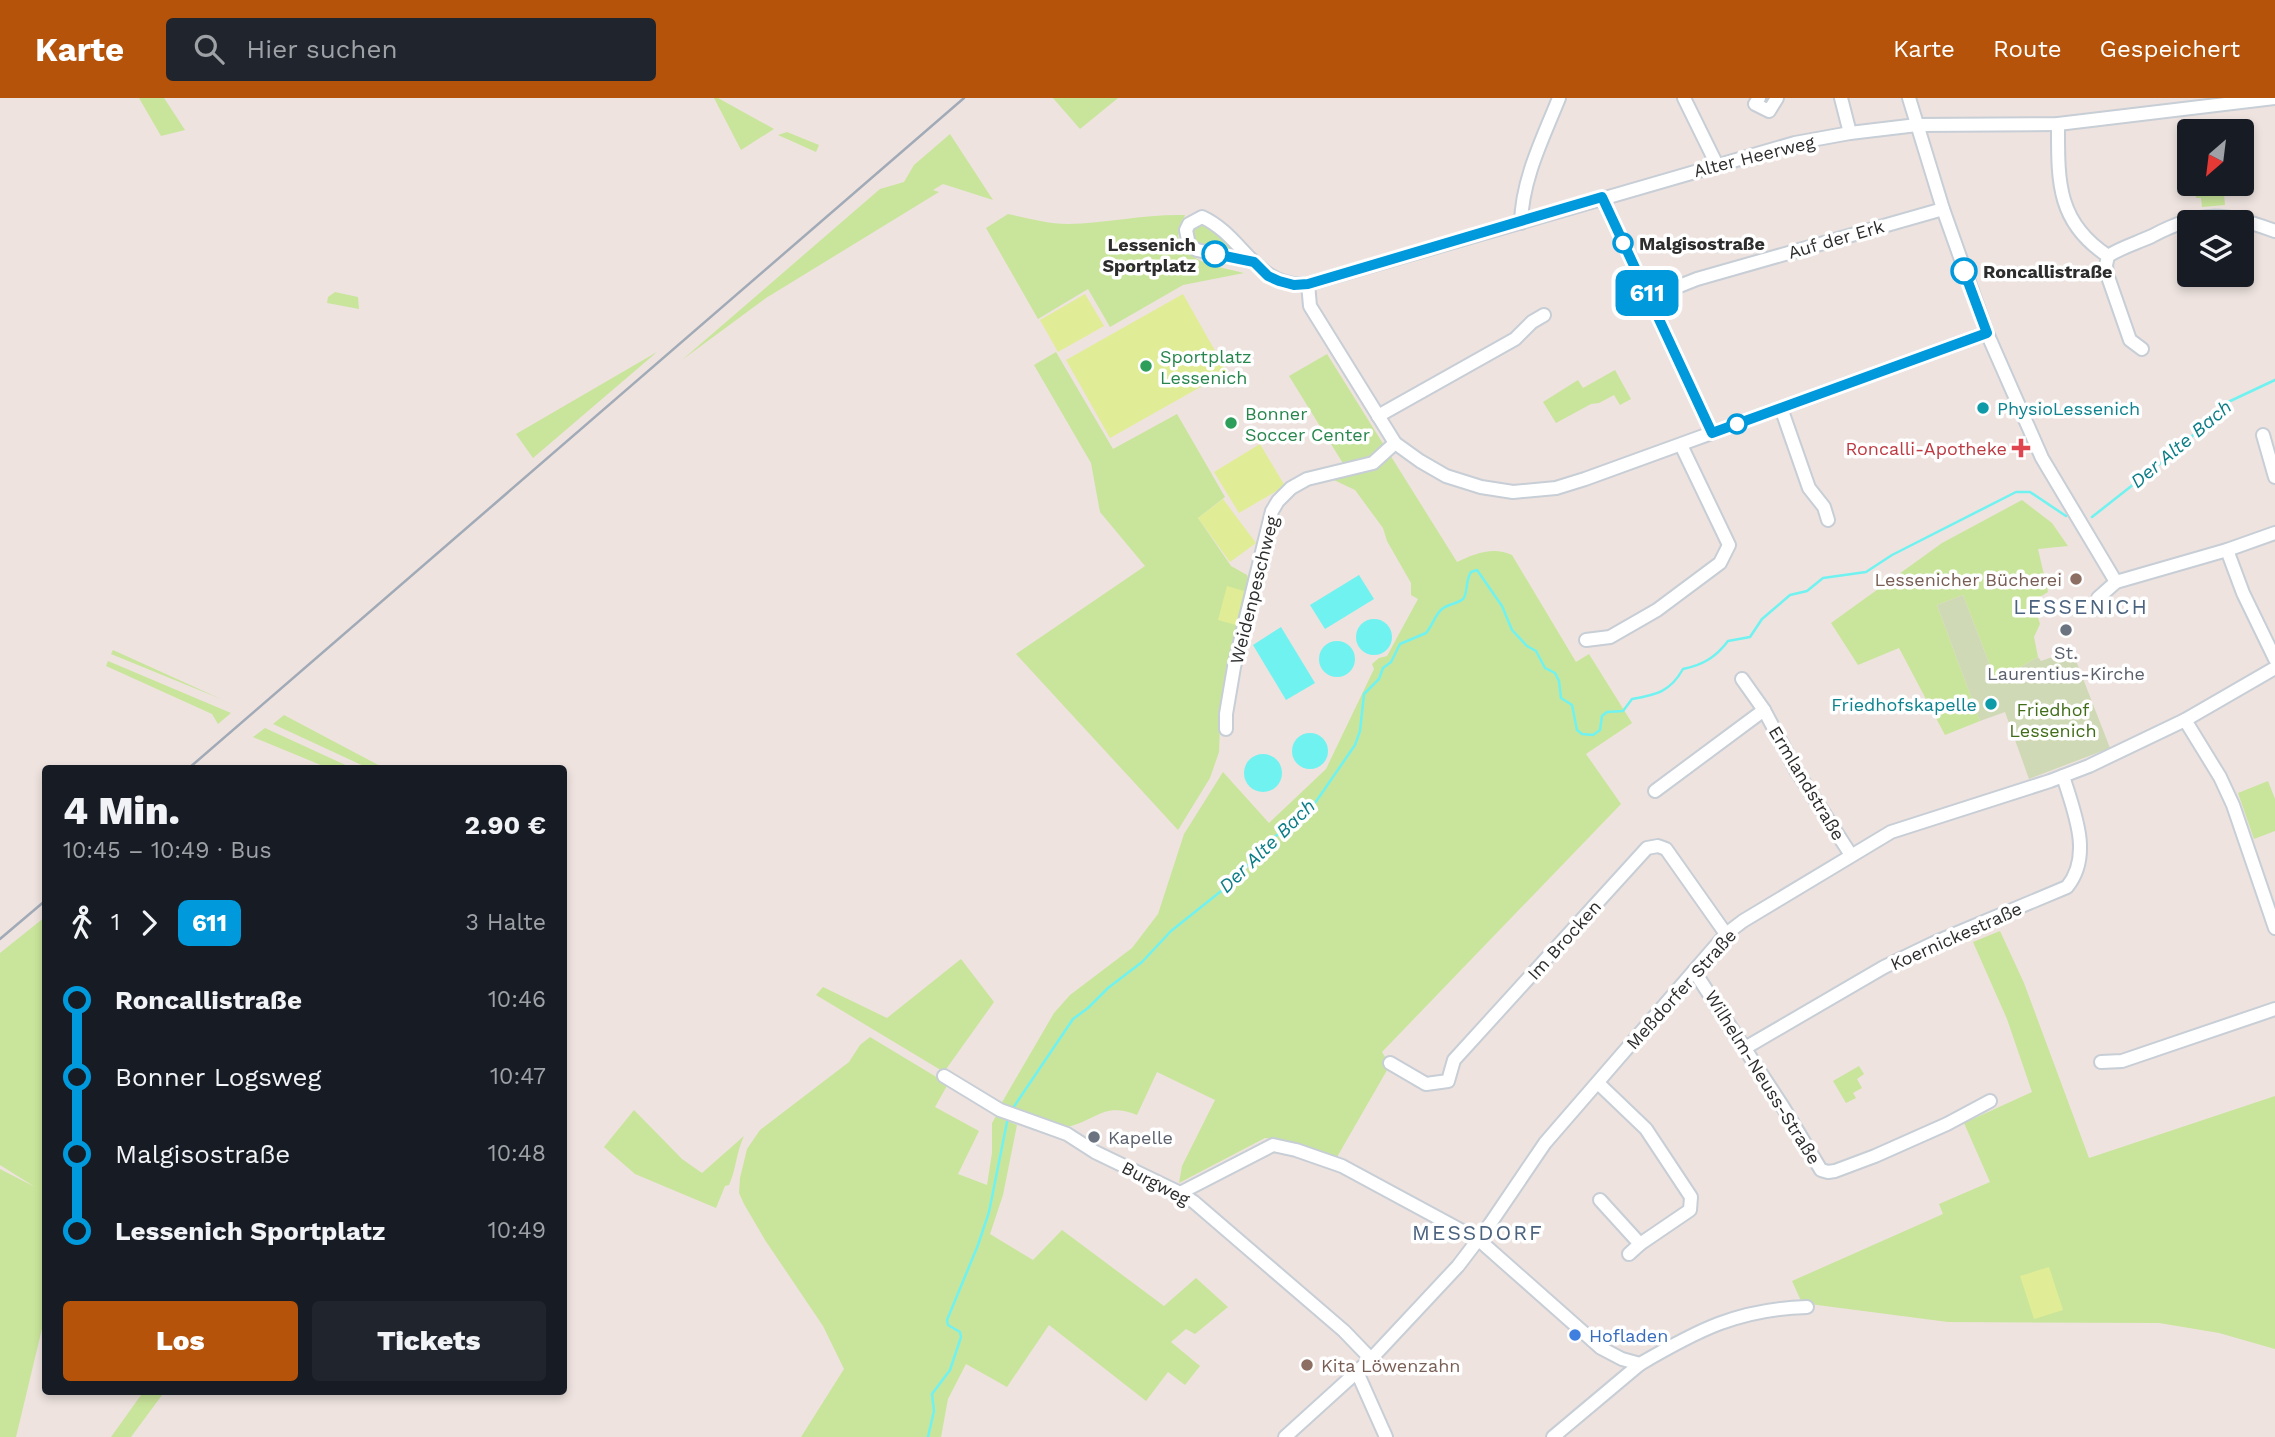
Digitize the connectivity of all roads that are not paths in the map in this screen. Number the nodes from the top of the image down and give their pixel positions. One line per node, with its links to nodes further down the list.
1 (1559, 98): 14 (street)
2 (1684, 98): 11 (street)
3 (1759, 98): 4 (street)
4 (1777, 98)
5 (1842, 98): 10 (street)
6 (1909, 98): 9 (street)
7 (2275, 98): 8 (street, Alter Heerweg)
8 (2058, 124): 9 (street, Alter Heerweg); 16 (street)
9 (1917, 125): 10 (street, Alter Heerweg); 13 (street)
10 (1850, 133): 11 (street, Alter Heerweg)
11 (1717, 165): 12 (street, Alter Heerweg)
12 (1602, 197): 14 (street, Alter Heerweg); 19 (street)
13 (1943, 209): 19 (street, Auf der Erk); 21 (street)
14 (1521, 223): 18 (street, Alter Heerweg)
15 (2275, 231): 16 (street)
16 (2108, 256): 22 (street)
17 (1254, 262): 17 (street, Alter Heerweg); 18 (street, Alter Heerweg)
18 (1308, 284): 24 (street)
19 (1649, 298): 25 (street)
20 (1544, 315): 24 (street)
21 (1987, 333): 23 (street); 33 (street)
22 (2142, 349)
23 (1781, 408): 25 (street); 30 (street)
24 (1378, 416): 27 (street)
25 (1712, 433): 28 (street)
26 (2263, 435): 29 (street)
27 (1395, 443): 28 (street); 41 (street, Weidenpeschweg)
28 (1681, 445): 35 (street)
29 (2275, 477)
30 (1828, 520)
31 (2275, 533): 32 (street)
32 (2227, 550): 33 (street); 36 (street)
33 (2116, 582): 34 (street)
34 (2098, 598)
35 (1586, 640)
36 (2275, 659)
37 (2275, 668): 40 (street, Meßdorfer Straße)
38 (1742, 679): 39 (street, Ermlandstraße)
39 (1764, 710): 43 (street, Ermlandstraße); 44 (street, Ermlandstraße)
40 (2185, 720): 42 (street, Meßdorfer Straße); 45 (street)
41 (1226, 729)
42 (2063, 776): 44 (street, Meßdorfer Straße); 49 (street, Koernickestraße)
43 (1655, 791)
44 (1851, 855): 46 (street, Meßdorfer Straße)
45 (2275, 928)
46 (1726, 934): 47 (street, Meßdorfer Straße); 51 (street, Im Brocken)
47 (1694, 971): 49 (street, Wilhelm-Neuss-Straße); 53 (street, Meßdorfer Straße)
48 (2275, 1009): 50 (street)
49 (1745, 1048): 54 (street, Wilhelm-Neuss-Straße)
50 (2101, 1062)
51 (1390, 1063)
52 (944, 1076): 55 (street, Burgweg)
53 (1598, 1083): 57 (street, Meßdorfer Straße); 58 (street)
54 (1990, 1101)
55 (1180, 1192): 57 (street); 61 (street, Burgweg)
56 (1600, 1200): 58 (street)
57 (1479, 1240): 61 (street, Meßdorfer Straße); 62 (street)
58 (1640, 1244): 59 (street)
59 (1629, 1254)
60 (1807, 1307): 62 (street)
61 (1371, 1359): 63 (street, Meßdorfer Straße)
62 (1640, 1364): 66 (street)
63 (1357, 1372): 64 (street, Meßdorfer Straße); 65 (street)
64 (1285, 1437)
65 (1386, 1437)
66 (1553, 1437)

